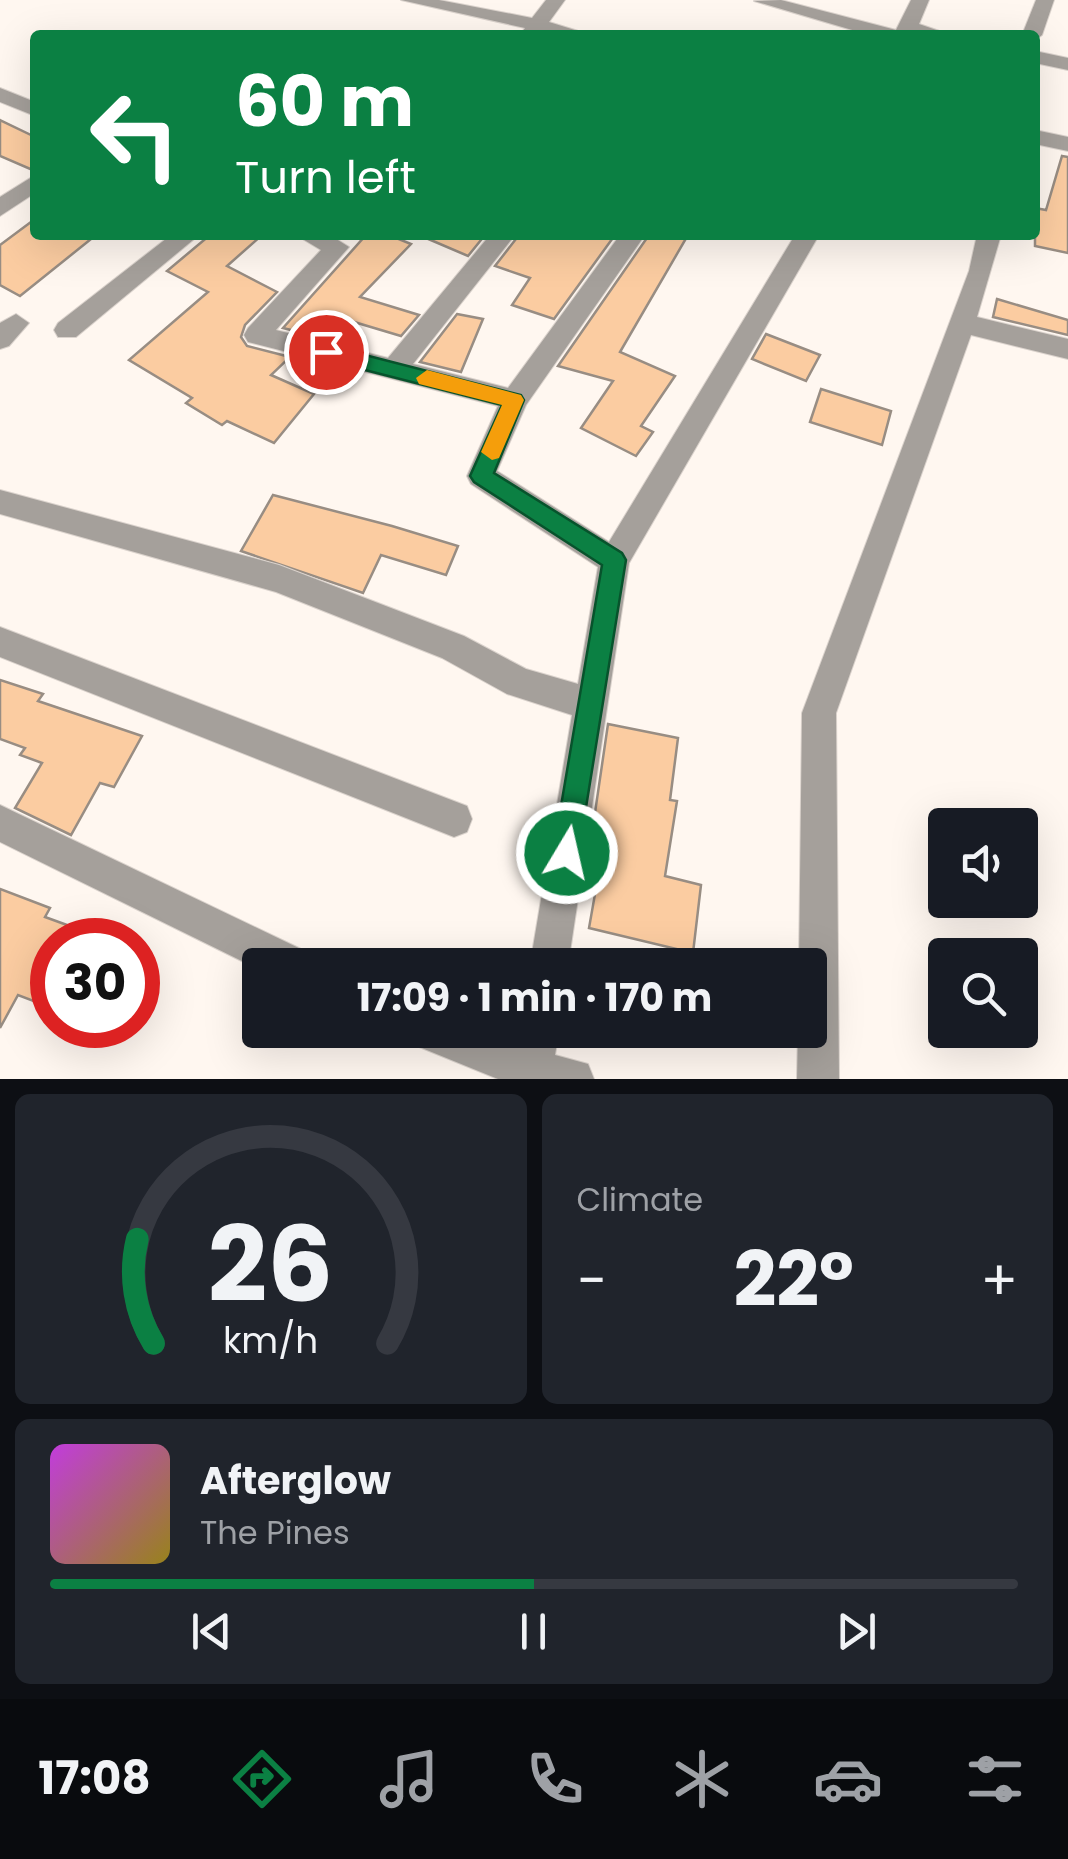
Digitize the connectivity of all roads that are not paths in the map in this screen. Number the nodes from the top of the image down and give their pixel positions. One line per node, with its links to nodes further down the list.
1 (410, 0): 6 (street)
2 (556, 0): 6 (street)
3 (761, 0): 7 (street)
4 (920, 0): 8 (street)
5 (1045, 0): 9 (street)
6 (533, 30)
7 (892, 30)
8 (902, 30)
9 (1034, 30)
10 (1040, 58): 11 (street)
11 (1068, 64)
12 (0, 94): 13 (street)
13 (30, 108)
14 (1040, 139): 15 (street)
15 (1068, 144)
16 (30, 185): 17 (street)
17 (1, 205)
18 (181, 240): 25 (street)
19 (499, 240): 27 (street)
20 (629, 240): 28 (street)
21 (804, 240): 30 (street)
22 (987, 240): 24 (street)
23 (344, 241): 27 (street)
24 (962, 324): 26 (street); 41 (street)
25 (67, 330)
26 (1068, 350)
27 (394, 370): 28 (street)
28 (514, 400): 30 (street)
29 (0, 502): 32 (street)
30 (614, 560): 32 (street)
31 (0, 642): 33 (street)
32 (591, 704): 36 (street)
33 (454, 819)
34 (0, 823): 35 (street)
35 (256, 948)
36 (552, 948)
37 (468, 1048): 39 (street)
38 (535, 1048): 39 (street)
39 (531, 1075): 40 (street)
40 (573, 1079)
41 (818, 1079)

